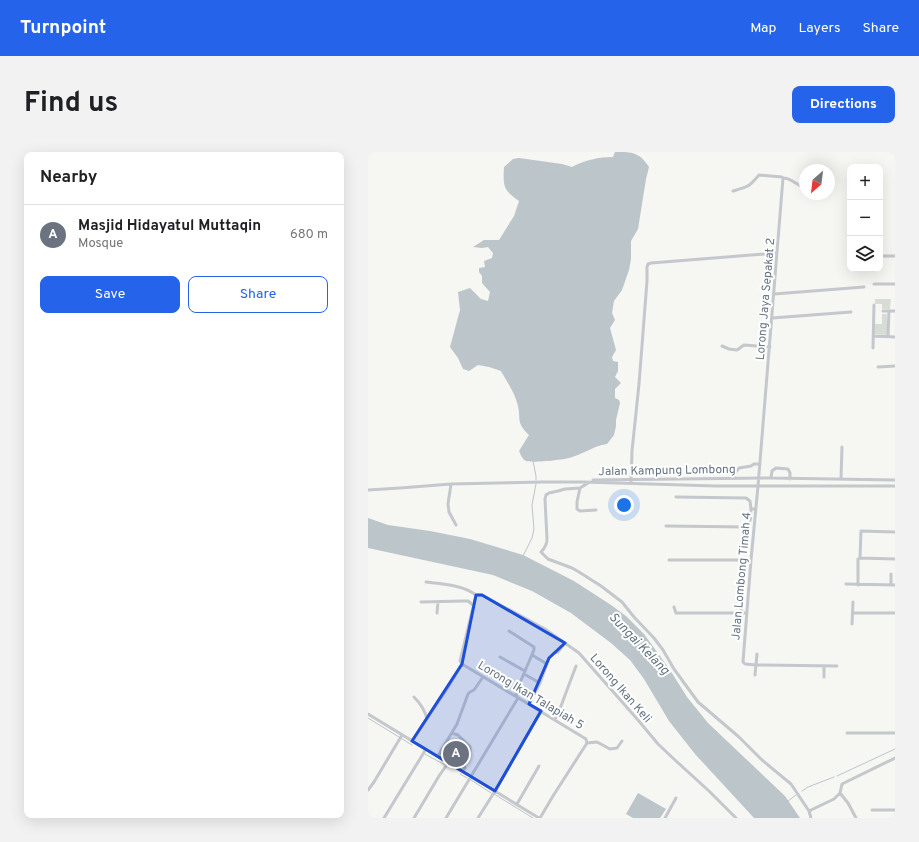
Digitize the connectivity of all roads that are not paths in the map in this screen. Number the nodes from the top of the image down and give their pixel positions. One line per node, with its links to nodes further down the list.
1 (784, 178): 2 (street); 3 (street); 4 (street, Lorong Jaya Sepakat 2)
2 (799, 185)
3 (733, 191)
4 (777, 253): 10 (street, Lorong Jaya Sepakat 2); 33 (street)
5 (883, 256): 6 (street)
6 (895, 256)
7 (874, 284): 8 (street)
8 (895, 284)
9 (864, 287): 10 (street)
10 (774, 294): 16 (street, Lorong Jaya Sepakat 2)
11 (874, 305): 17 (street)
12 (883, 311): 13 (street)
13 (889, 311): 14 (street); 18 (street)
14 (895, 311)
15 (851, 312): 16 (street)
16 (772, 318): 21 (street, Lorong Jaya Sepakat 2)
17 (873, 336): 18 (street); 22 (street)
18 (888, 337): 19 (street)
19 (895, 337)
20 (722, 346): 21 (street)
21 (770, 347): 26 (street, Lorong Jaya Sepakat 2)
22 (873, 348)
23 (895, 366): 24 (street)
24 (878, 367)
25 (842, 447): 31 (street)
26 (760, 464): 27 (street); 28 (street, Lorong Jaya Sepakat 2)
27 (734, 478): 28 (street, Jalan Kampung Lombong); 33 (street, Jalan Kampung Lombong)
28 (759, 478): 29 (street, Jalan Kampung Lombong); 37 (street, Jalan Lombong Timah 4)
29 (771, 478): 30 (street, Jalan Kampung Lombong); 30 (street)
30 (790, 479): 31 (street, Jalan Kampung Lombong)
31 (841, 479): 32 (street, Jalan Kampung Lombong)
32 (895, 480)
33 (631, 481): 34 (street, Jalan Kampung Lombong); 35 (street, Jalan Kampung Lombong); 37 (street, Jalan Kampung Lombong)
34 (583, 482): 35 (street, Jalan Kampung Lombong); 36 (street)
35 (590, 482): 39 (street)
36 (451, 484): 40 (street); 45 (street)
37 (758, 486): 38 (street, Jalan Kampung Lombong); 43 (street, Jalan Lombong Timah 4)
38 (895, 486)
39 (580, 488): 44 (street); 116 (street)
40 (368, 490)
41 (676, 497): 42 (street)
42 (751, 509): 43 (street); 46 (street)
43 (756, 509): 51 (street, Jalan Lombong Timah 4)
44 (596, 510)
45 (456, 524)
46 (666, 526)
47 (895, 532): 48 (street)
48 (860, 558): 49 (street); 55 (street)
49 (895, 558)
50 (669, 560): 51 (street)
51 (750, 560): 66 (street, Jalan Lombong Timah 4)
52 (891, 574): 56 (street)
53 (426, 582): 58 (street, Lorong Ikan Keli)
54 (846, 584): 55 (street)
55 (858, 585): 56 (street)
56 (891, 585): 57 (street)
57 (895, 585)
58 (476, 595): 63 (street); 73 (street, Lorong Ikan Keli)
59 (421, 602): 60 (street)
60 (438, 602): 63 (street); 69 (street)
61 (853, 602): 67 (street)
62 (742, 603): 65 (street)
63 (473, 605): 77 (street)
64 (674, 607): 65 (street)
65 (741, 613): 66 (street); 70 (street)
66 (747, 613): 79 (street, Jalan Lombong Timah 4)
67 (853, 613): 68 (street); 71 (street)
68 (895, 613)
69 (437, 614)
70 (740, 622)
71 (852, 624)
72 (509, 631): 75 (street)
73 (565, 643): 78 (street); 123 (street, Lorong Ikan Keli)
74 (757, 654): 79 (street)
75 (532, 655): 78 (street); 83 (street)
76 (500, 656): 83 (street)
77 (462, 664): 85 (street, Lorong Ikan Talapiah 5); 93 (street)
78 (547, 664): 87 (street)
79 (756, 665): 81 (street); 84 (street)
80 (576, 666): 94 (street)
81 (824, 666): 82 (street); 86 (street)
82 (837, 666)
83 (524, 672): 87 (street); 89 (street)
84 (755, 675)
85 (482, 677): 89 (street, Lorong Ikan Talapiah 5); 95 (street)
86 (824, 677)
87 (540, 683): 90 (street)
88 (414, 697): 93 (street)
89 (518, 697): 90 (street, Lorong Ikan Talapiah 5); 108 (street)
90 (529, 704): 91 (street, Lorong Ikan Talapiah 5)
91 (541, 711): 94 (street, Lorong Ikan Talapiah 5); 110 (street)
92 (368, 714): 98 (street)
93 (427, 719): 99 (street)
94 (555, 720): 101 (street, Lorong Ikan Talapiah 5)
95 (452, 733): 103 (street); 107 (street)
96 (847, 733): 97 (street)
97 (895, 733)
98 (402, 736): 99 (street); 109 (street)
99 (412, 741): 102 (street)
100 (622, 741): 101 (street)
101 (587, 743): 121 (street)
102 (426, 749): 103 (street); 117 (street)
103 (438, 756): 105 (street)
104 (895, 758): 111 (street)
105 (448, 763): 107 (street); 118 (street)
106 (539, 766): 113 (street)
107 (463, 771): 108 (street)
108 (472, 776): 110 (street); 119 (street)
109 (368, 790)
110 (495, 791): 113 (street); 120 (street)
111 (840, 793): 116 (street); 125 (street)
112 (676, 798): 122 (street)
113 (517, 804): 121 (street)
114 (872, 810): 115 (street)
115 (895, 810)
116 (809, 811): 124 (street)
117 (384, 818)
118 (414, 818)
119 (446, 818)
120 (478, 818)
121 (540, 818)
122 (665, 818)
123 (736, 818)
124 (811, 818)
125 (856, 818)

